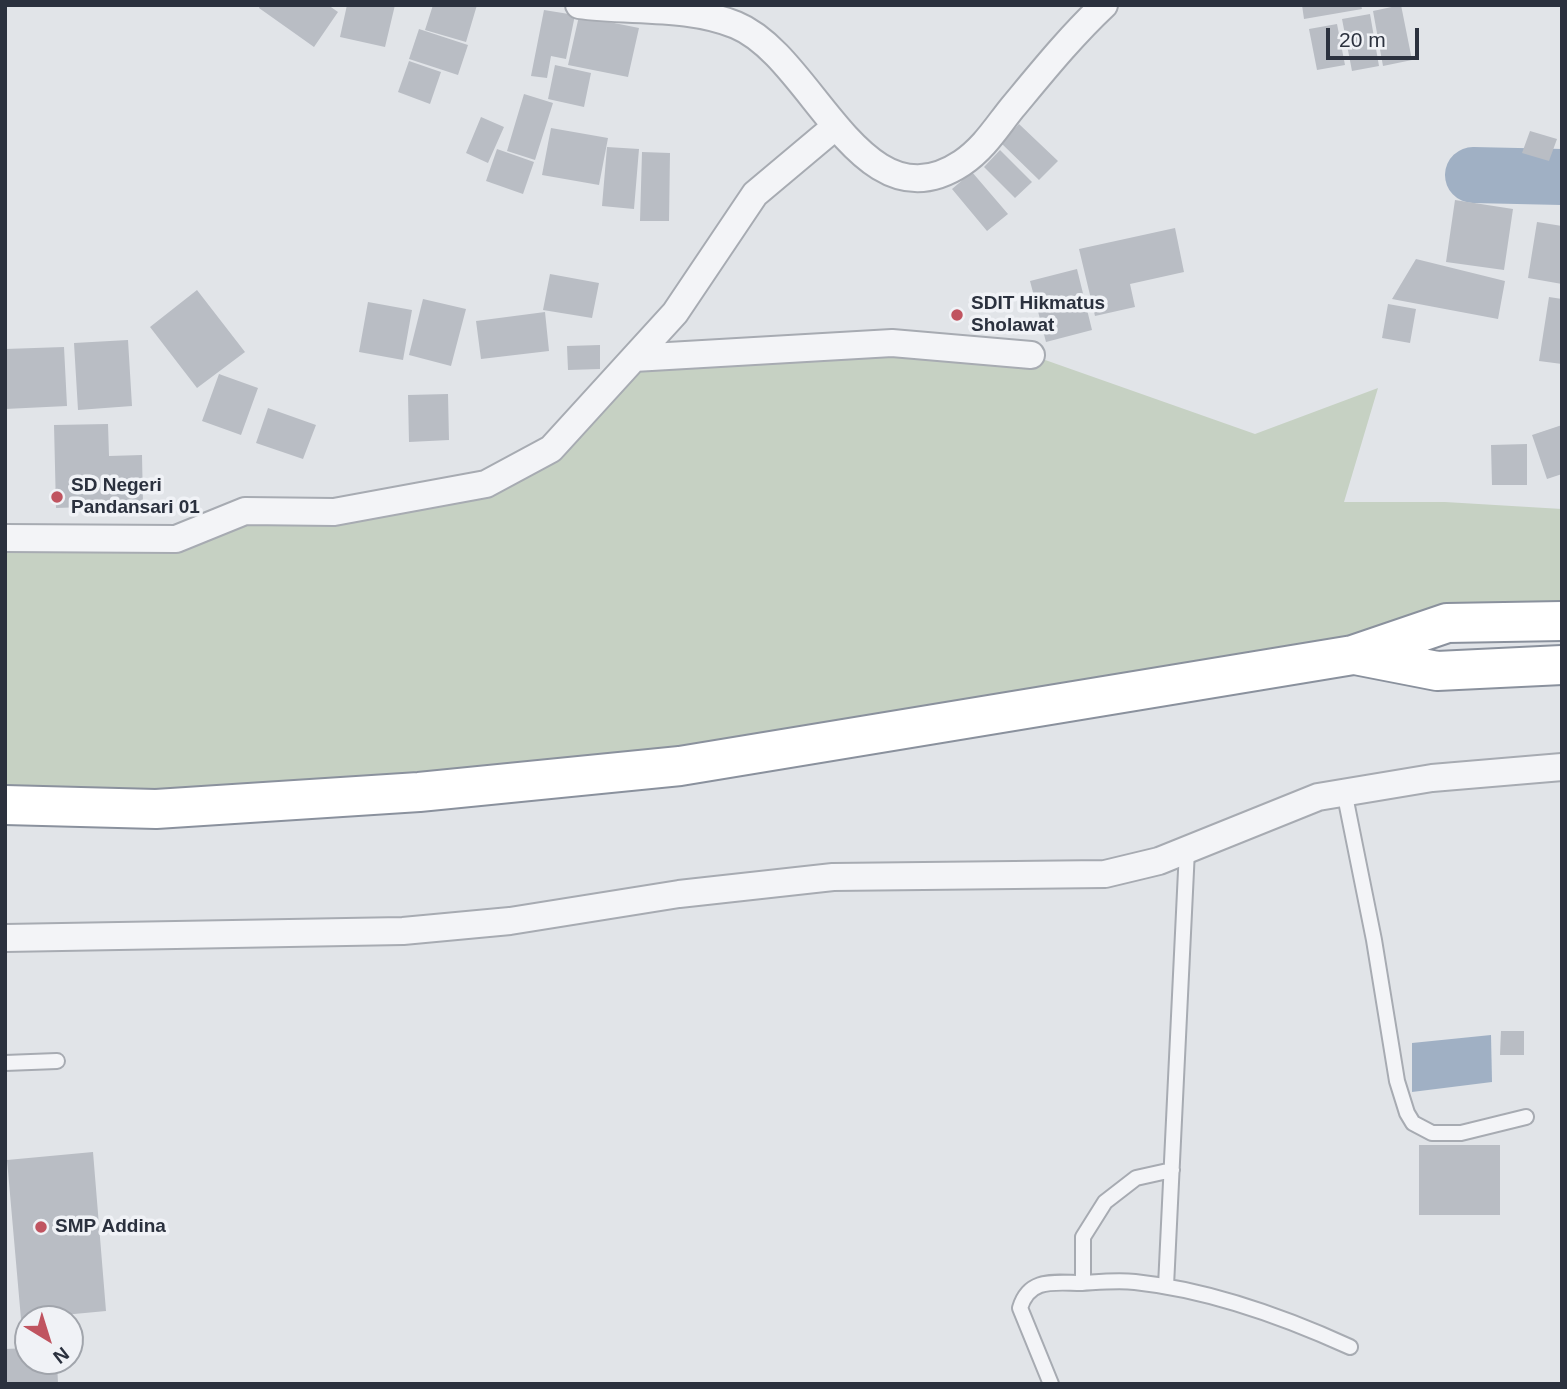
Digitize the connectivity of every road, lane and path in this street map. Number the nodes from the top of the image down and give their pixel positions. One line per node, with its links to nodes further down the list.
1 (579, 5): 3 (street)
2 (1104, 5): 4 (street)
3 (649, 6): 4 (street)
4 (836, 126): 6 (street)
5 (1031, 355): 6 (street)
6 (634, 358): 7 (street)
7 (5, 538)
8 (1562, 621): 9 (highway)
9 (1353, 655): 10 (highway); 13 (highway)
10 (1562, 665)
11 (1562, 767): 12 (street)
12 (1344, 791): 14 (street); 18 (lane)
13 (5, 804)
14 (1187, 850): 15 (street); 19 (lane)
15 (5, 938)
16 (57, 1061): 17 (lane)
17 (5, 1063)
18 (1526, 1116)
19 (1172, 1170): 20 (lane); 21 (lane)
20 (1083, 1283): 21 (lane); 23 (lane)
21 (1166, 1286): 22 (lane)
22 (1350, 1347)
23 (1051, 1384)

